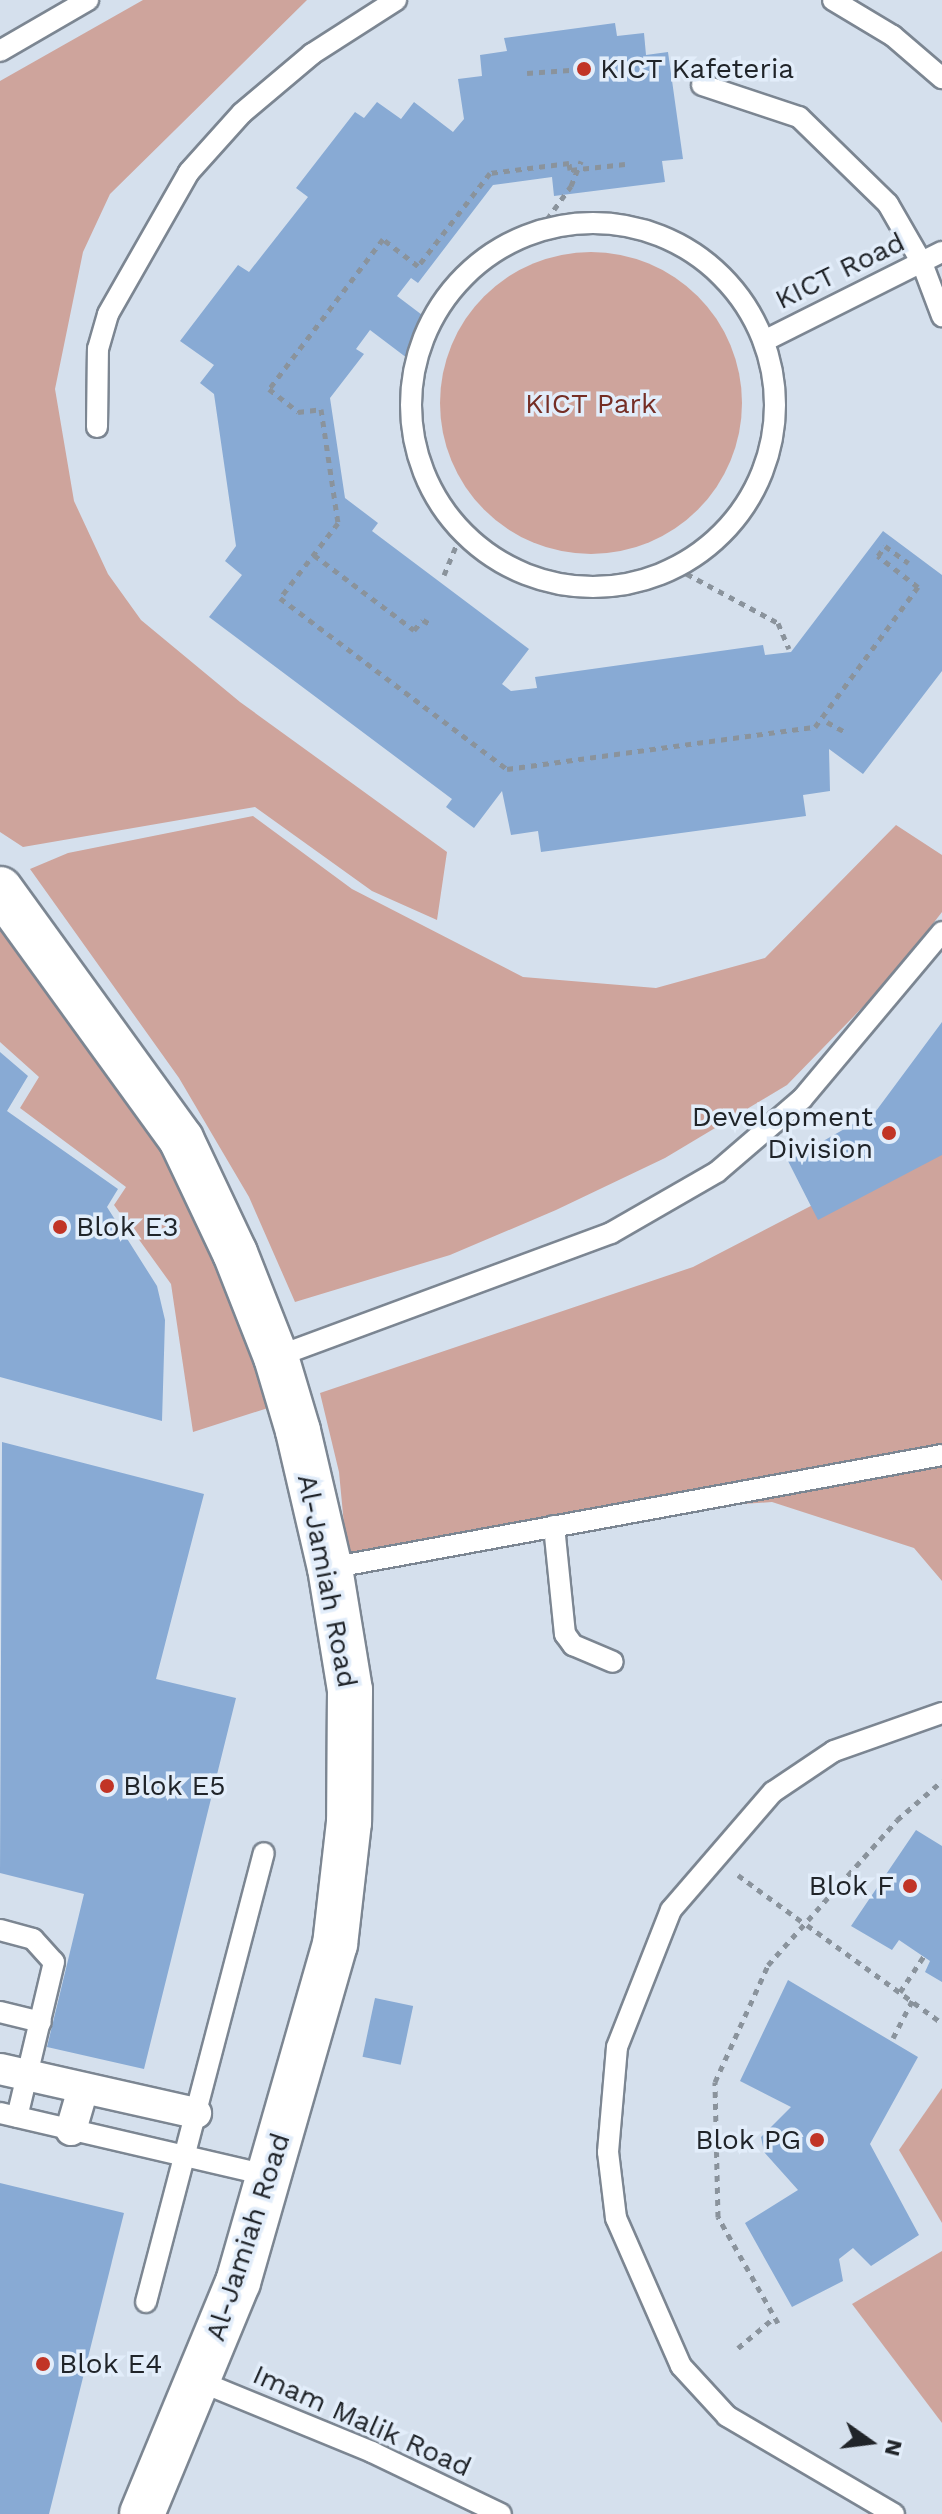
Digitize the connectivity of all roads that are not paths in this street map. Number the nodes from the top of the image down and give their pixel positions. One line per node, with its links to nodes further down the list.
1 (88, 0): 4 (lane)
2 (396, 0): 11 (lane)
3 (833, 0): 5 (lane)
4 (0, 51)
5 (942, 78)
6 (702, 85): 8 (lane)
7 (942, 252): 8 (lane, KICT Road)
8 (922, 263): 9 (lane); 10 (lane, KICT Road)
9 (942, 316)
10 (764, 341): 10 (lane)
11 (97, 427)
12 (0, 889): 14 (street, Al-Jamiah Road)
13 (942, 932): 14 (lane)
14 (276, 1357): 17 (street, Al-Jamiah Road)
15 (942, 1455): 16 (lane)
16 (554, 1526): 17 (lane); 18 (lane)
17 (330, 1568): 30 (street, Al-Jamiah Road)
18 (613, 1662)
19 (942, 1713): 35 (lane)
20 (264, 1853): 26 (lane)
21 (0, 1930): 23 (lane)
22 (0, 2012): 23 (lane)
23 (41, 2022): 24 (lane)
24 (14, 2072): 25 (street); 27 (lane)
25 (83, 2089): 26 (street); 28 (street)
26 (196, 2113): 29 (lane)
27 (8, 2115): 28 (lane)
28 (71, 2130): 29 (lane)
29 (184, 2155): 30 (lane); 31 (lane)
30 (271, 2176): 32 (street, Al-Jamiah Road)
31 (146, 2302)
32 (199, 2381): 33 (street, Al-Jamiah Road); 34 (lane, Imam Malik Road)
33 (142, 2514)
34 (501, 2514)
35 (894, 2514)

